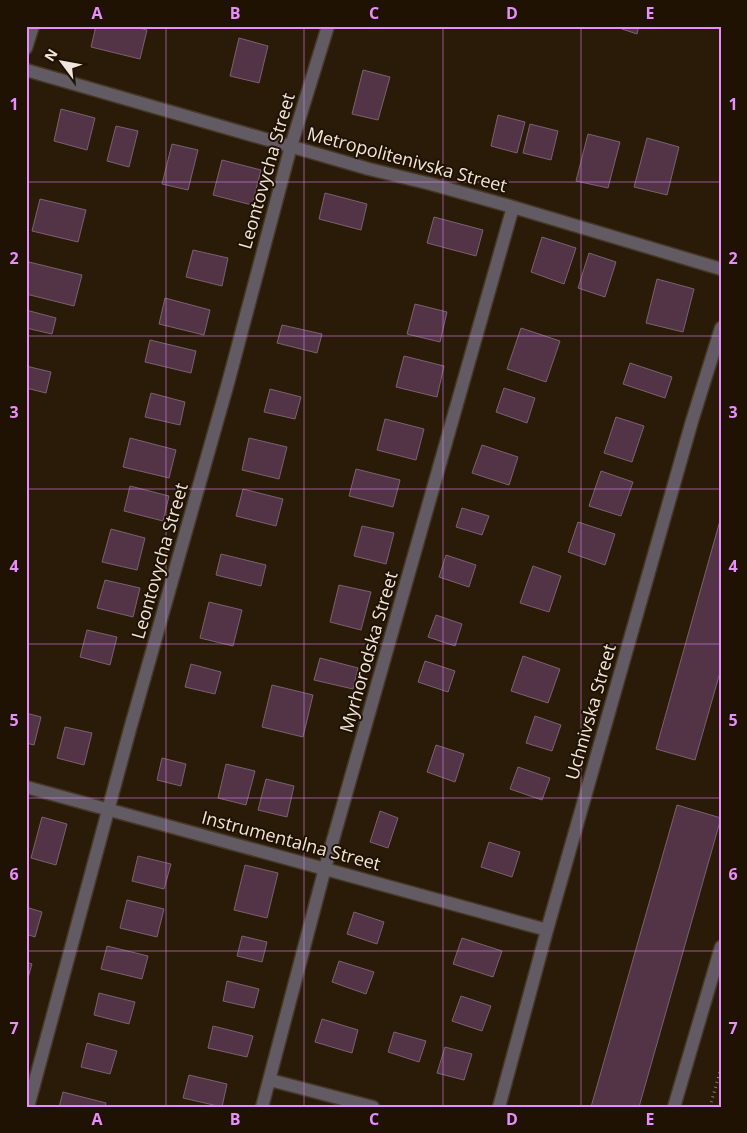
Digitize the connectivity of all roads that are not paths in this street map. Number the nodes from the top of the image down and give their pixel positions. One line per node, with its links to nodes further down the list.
1 (33, 26): 3 (street)
2 (328, 26): 5 (street, Leontovycha Street)
3 (26, 48)
4 (26, 70): 5 (street, Metropolitenivska Street)
5 (291, 146): 6 (street, Metropolitenivska Street); 10 (street, Leontovycha Street)
6 (513, 208): 7 (street, Metropolitenivska Street); 11 (street, Myrhorodska Street)
7 (721, 270)
8 (721, 328): 12 (street, Uchnivska Street)
9 (26, 787): 10 (street, Instrumentalna Street)
10 (108, 810): 11 (street, Instrumentalna Street); 15 (street, Leontovycha Street)
11 (325, 868): 12 (street, Instrumentalna Street); 14 (street, Myrhorodska Street)
12 (548, 930): 18 (street, Uchnivska Street)
13 (721, 947): 19 (street)
14 (270, 1080): 16 (street, Myrhorodska Street); 17 (street)
15 (28, 1107)
16 (262, 1107)
17 (372, 1107)
18 (499, 1107)
19 (674, 1107)

